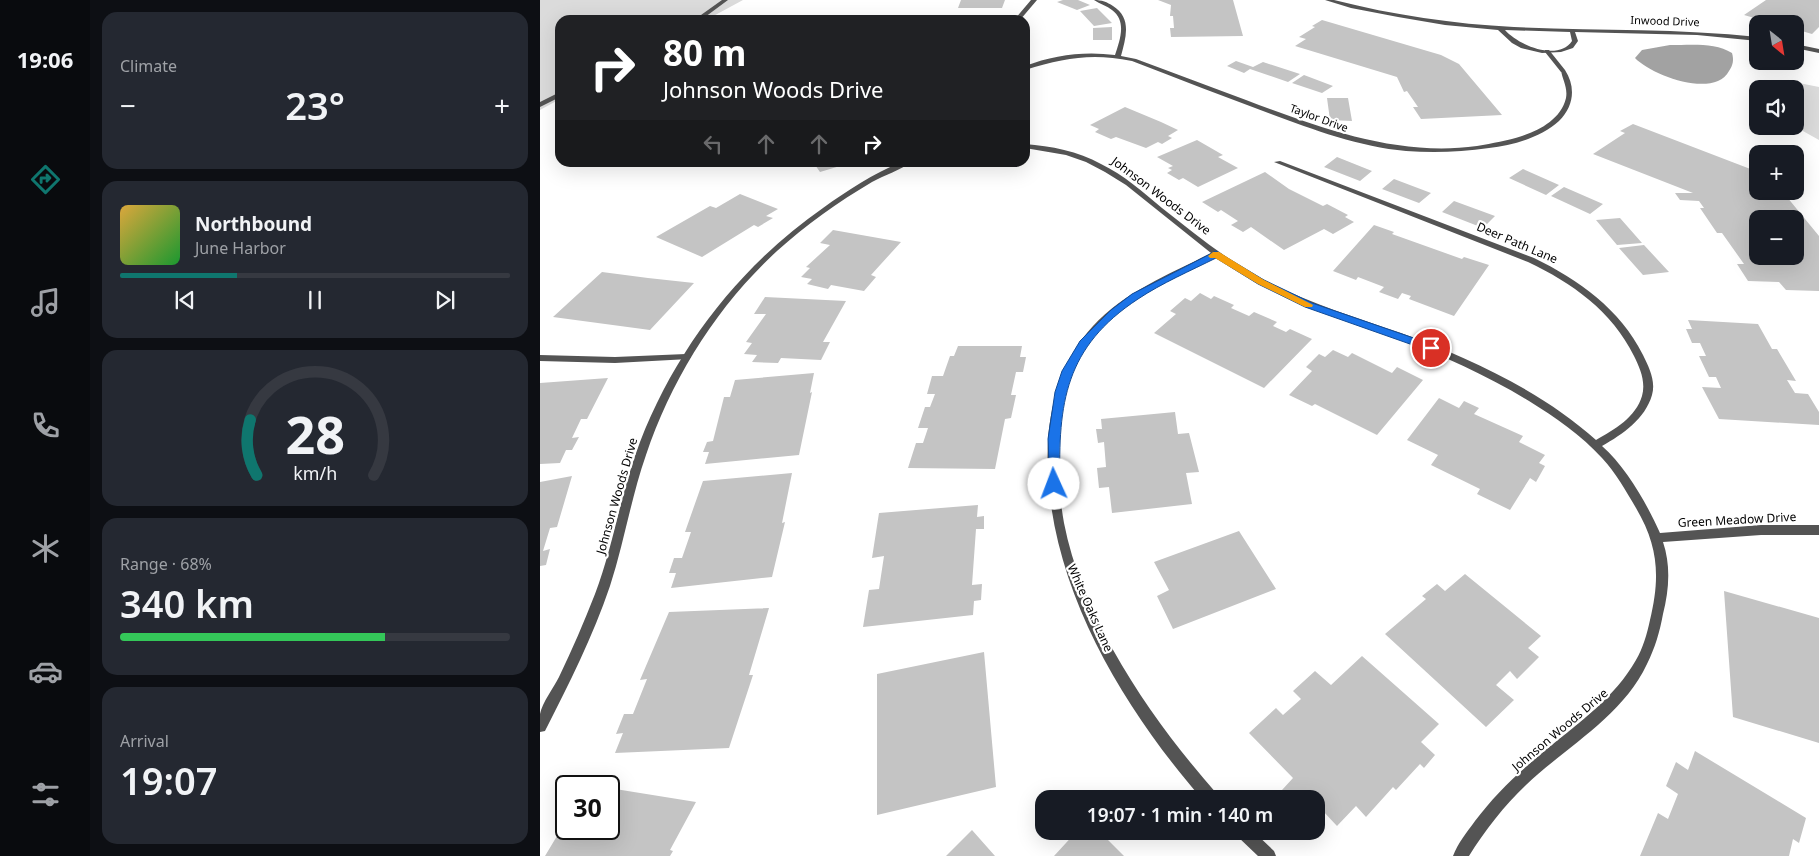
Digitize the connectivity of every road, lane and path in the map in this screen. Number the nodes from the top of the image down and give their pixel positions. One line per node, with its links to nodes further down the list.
1 (725, 0): 5 (street)
2 (1034, 0): 6 (street)
3 (1097, 0): 13 (street)
4 (1328, 0): 7 (street, Inwood Drive)
5 (704, 15)
6 (1021, 15)
7 (1500, 28): 8 (street, Inwood Drive); 11 (street)
8 (1572, 30): 9 (street, Inwood Drive); 11 (street)
9 (1749, 39)
10 (1804, 48): 12 (street)
11 (1547, 51): 13 (street, Taylor Drive)
12 (1819, 51)
13 (1118, 56): 14 (street, Taylor Drive)
14 (1030, 67)
15 (555, 97): 16 (street)
16 (540, 105)
17 (1030, 147): 20 (street, Johnson Woods Drive)
18 (1278, 162): 23 (street, Deer Path Lane)
19 (899, 167): 21 (street, Johnson Woods Drive)
20 (1216, 254): 23 (street, Johnson Woods Drive); 27 (street, White Oaks Lane)
21 (686, 357): 22 (street); 26 (street, Johnson Woods Drive)
22 (540, 358)
23 (1595, 445): 25 (street, Johnson Woods Drive)
24 (1819, 530): 25 (street, Green Meadow Drive)
25 (1657, 538): 30 (street, Johnson Woods Drive)
26 (540, 726)
27 (1204, 790)
28 (1252, 840): 29 (street)
29 (1269, 856)
30 (1460, 856)

